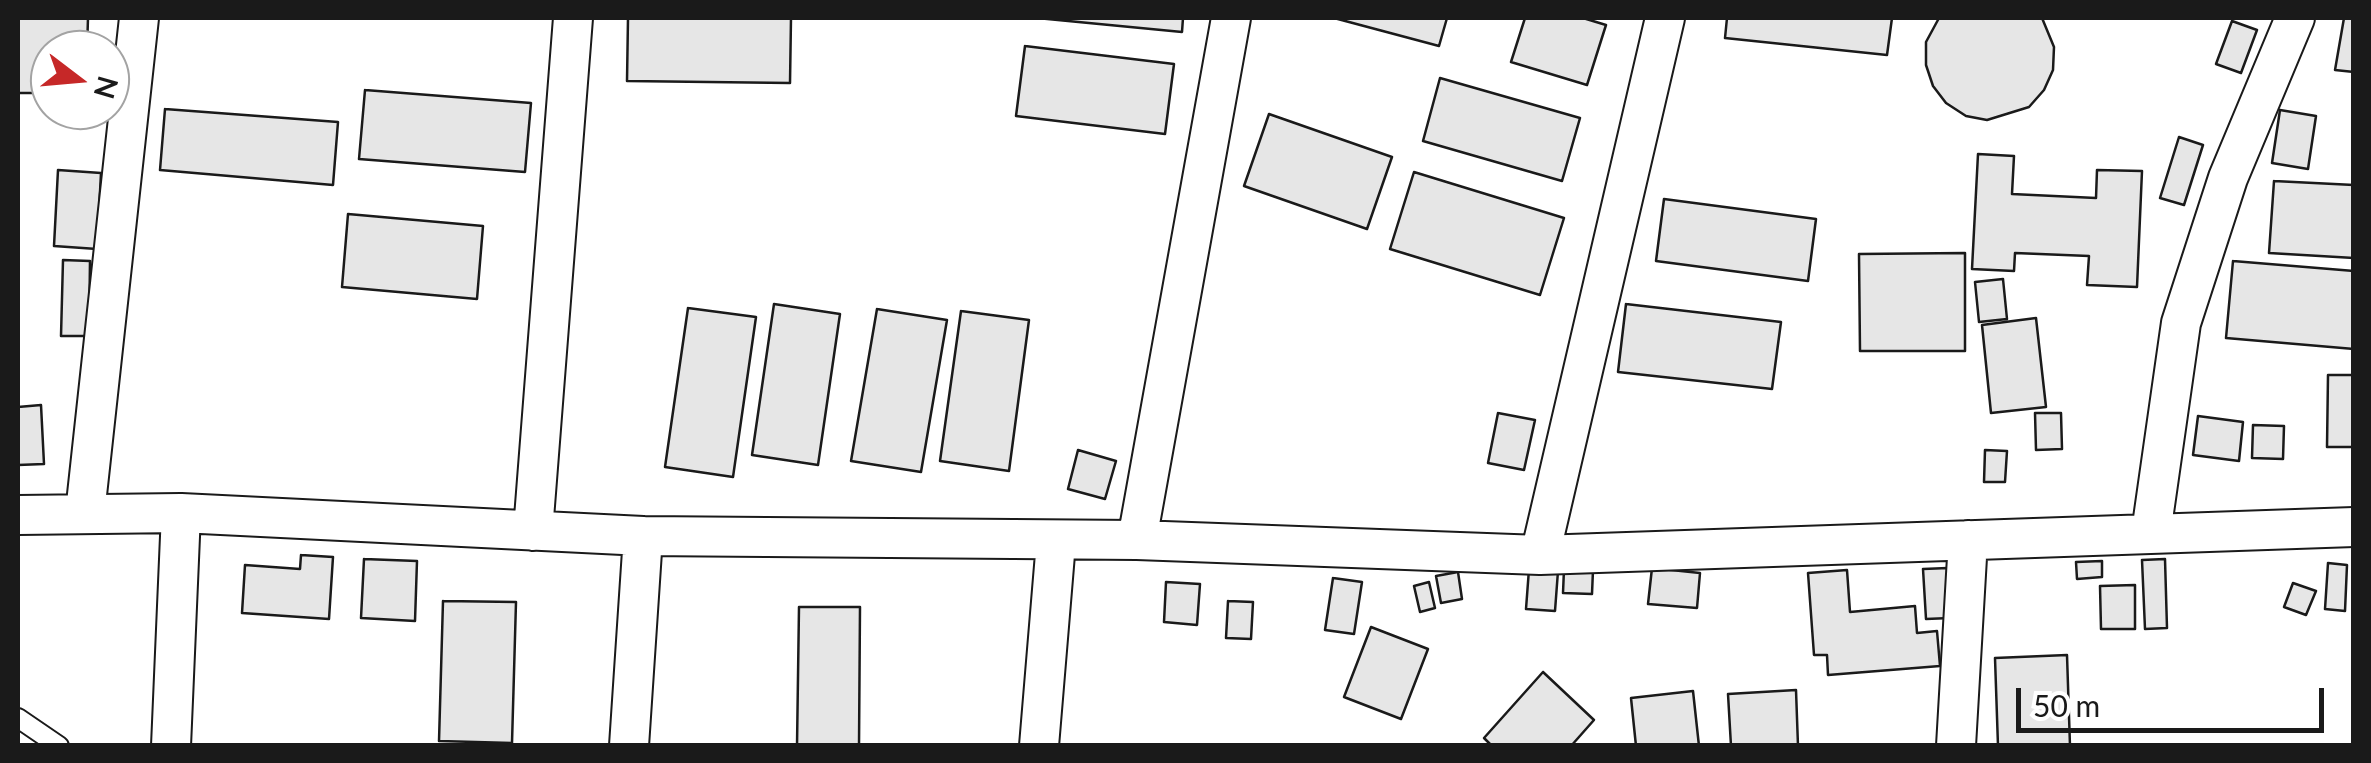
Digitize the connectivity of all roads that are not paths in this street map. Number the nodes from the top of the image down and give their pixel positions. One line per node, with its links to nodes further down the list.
1 (138, 18): 6 (street)
2 (573, 18): 10 (street)
3 (1231, 18): 13 (street)
4 (1665, 18): 16 (street)
5 (2295, 18): 11 (street)
6 (85, 513): 7 (street); 8 (street)
7 (181, 513): 10 (street); 19 (street)
8 (18, 515)
9 (2354, 527): 11 (street)
10 (533, 531): 12 (street)
11 (2150, 533): 14 (street)
12 (643, 536): 15 (street); 20 (street)
13 (1136, 540): 15 (street); 16 (street)
14 (1968, 540): 16 (street); 22 (street)
15 (1056, 542): 21 (street)
16 (1540, 555)
17 (18, 718): 18 (lane)
18 (58, 746)
19 (171, 746)
20 (629, 746)
21 (1039, 746)
22 (1956, 746)

